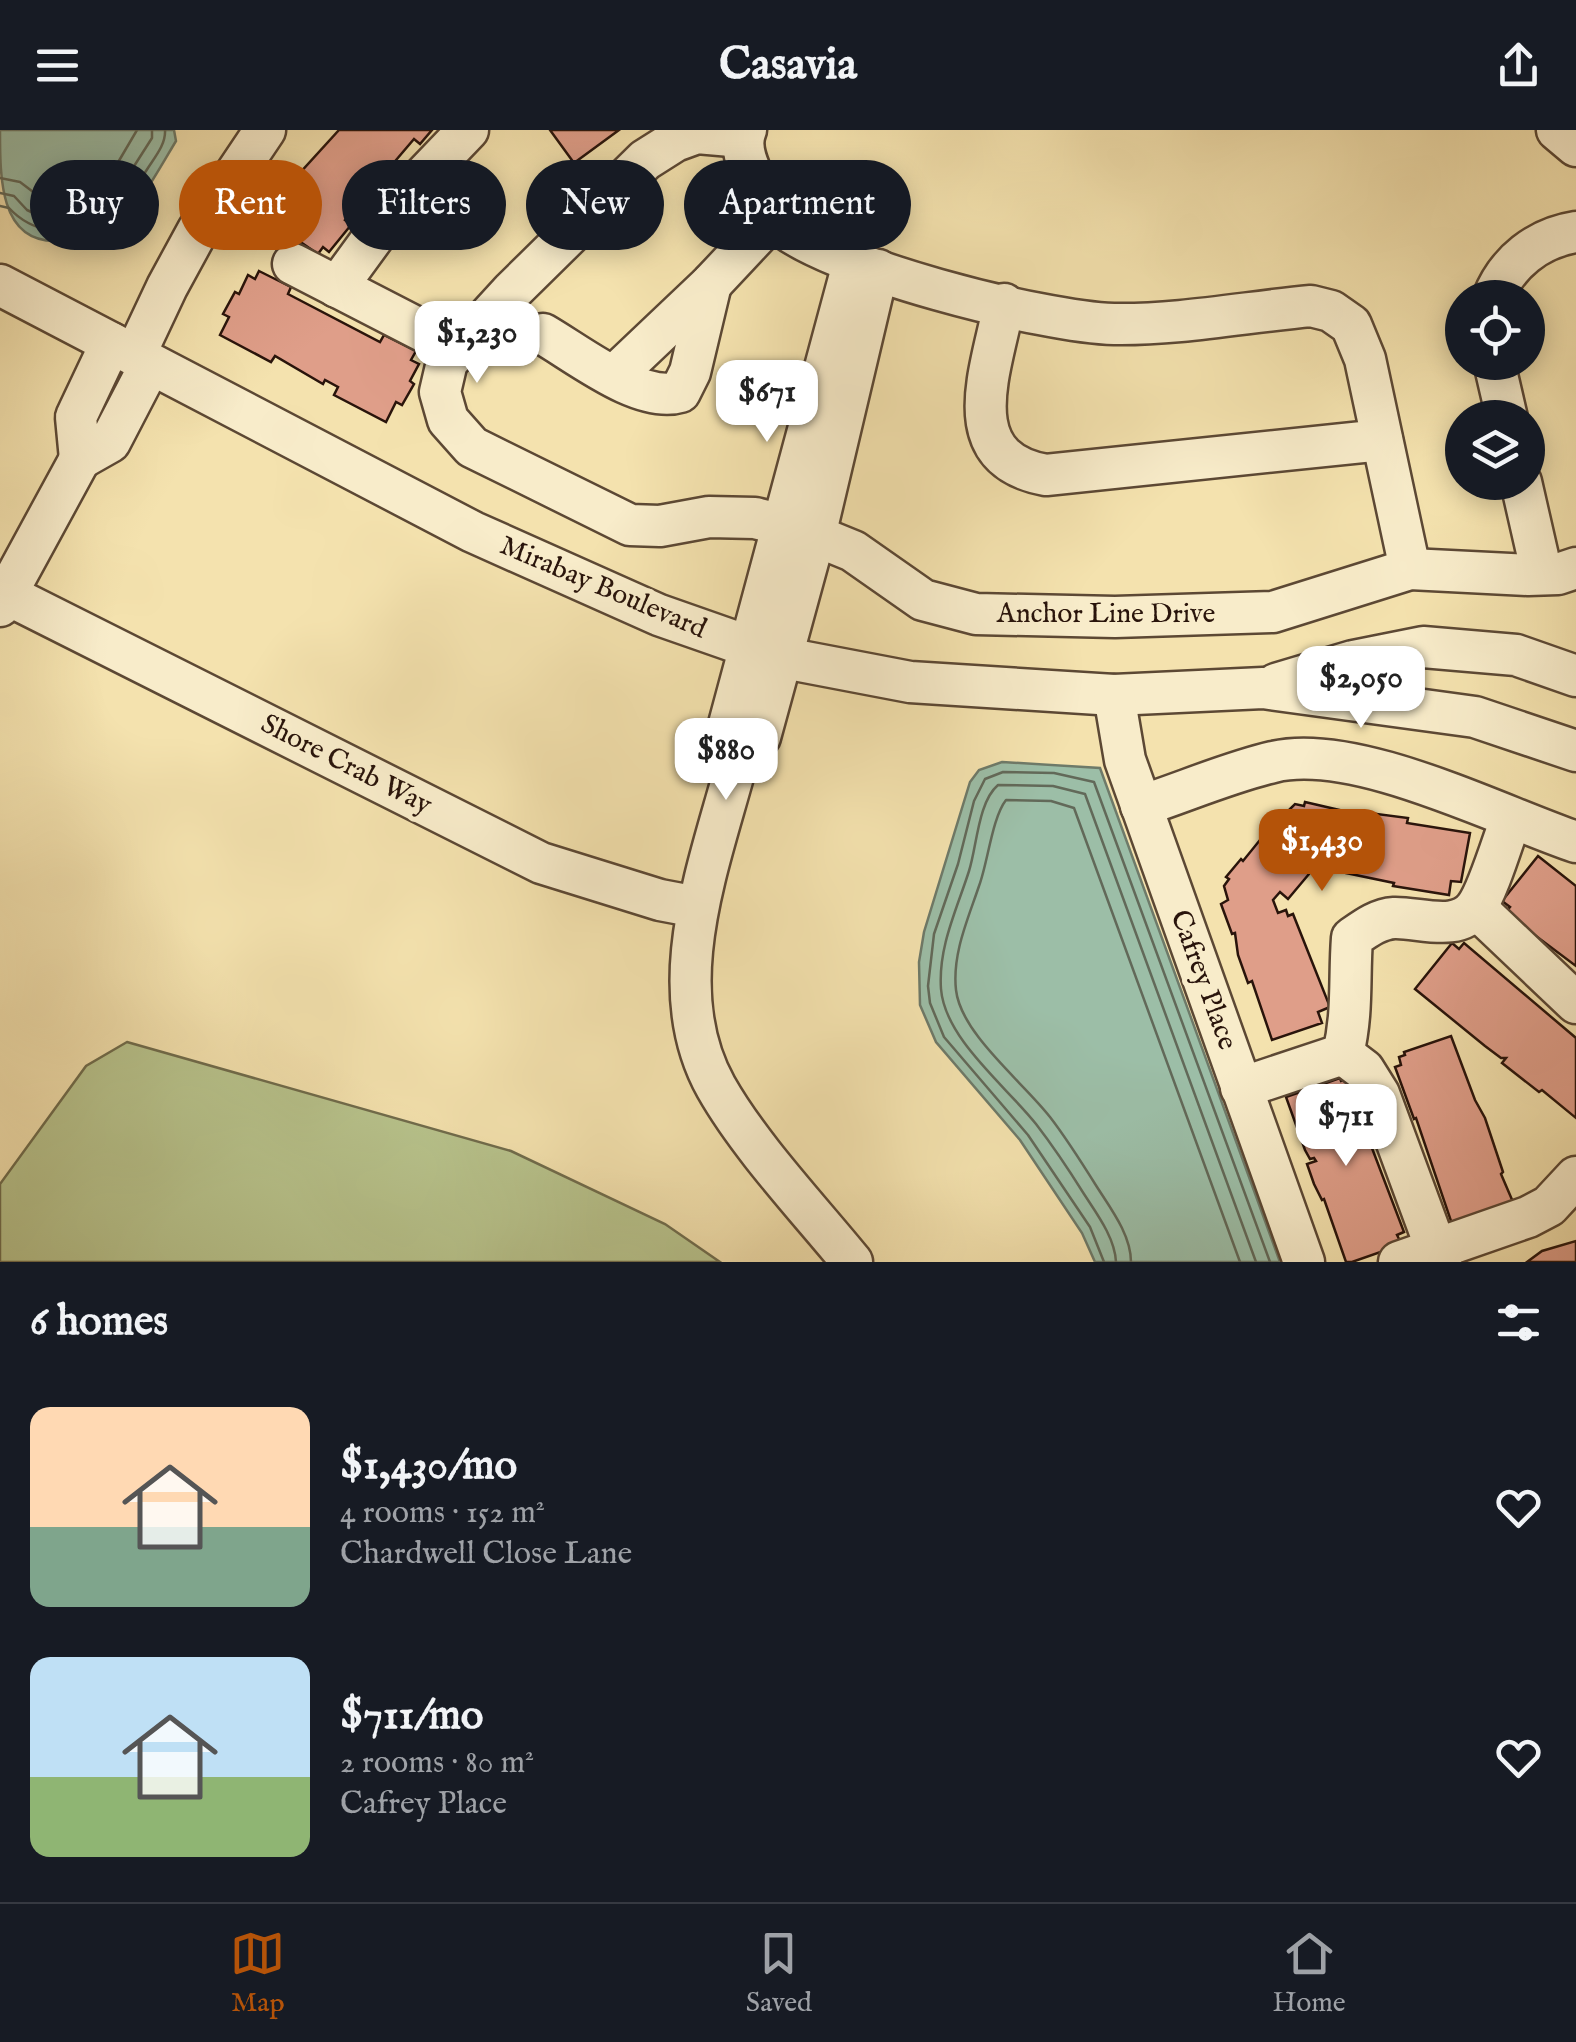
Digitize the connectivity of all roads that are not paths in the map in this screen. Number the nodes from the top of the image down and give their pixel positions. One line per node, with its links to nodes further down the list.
1 (265, 130): 20 (street)
2 (468, 130): 16 (street)
3 (1556, 130): 6 (street)
4 (697, 132): 5 (street); 19 (street)
5 (745, 133): 7 (street)
6 (1576, 146)
7 (747, 160)
8 (1576, 232): 13 (street)
9 (743, 250): 14 (street)
10 (823, 250): 12 (street)
11 (293, 264): 16 (street)
12 (866, 265): 17 (street); 24 (street)
13 (1501, 280)
14 (711, 284): 21 (street); 21 (street)
15 (0, 285): 20 (street, Mirabay Boulevard)
16 (337, 287): 19 (street)
17 (1004, 304): 22 (street); 22 (street)
18 (543, 334): 21 (street)
19 (458, 349): 24 (street, Anchor Line Drive)
20 (132, 354): 27 (street); 28 (street, Mirabay Boulevard)
21 (614, 376)
22 (1382, 440): 25 (street)
23 (1529, 500): 26 (street, Anchor Line Drive)
24 (798, 530): 25 (street, Anchor Line Drive); 28 (street)
25 (1410, 569): 26 (street, Anchor Line Drive)
26 (1559, 571)
27 (3, 600): 36 (street, Shore Crab Way)
28 (764, 652): 31 (street, Mirabay Boulevard); 36 (street)
29 (1576, 676): 30 (street, Mirabay Boulevard)
30 (1262, 688): 31 (street, Mirabay Boulevard); 32 (street, Mirabay Boulevard)
31 (1114, 694): 33 (street, Cafrey Place)
32 (1576, 751)
33 (1141, 806): 34 (street); 40 (street, Cafrey Place)
34 (1511, 819): 35 (street); 37 (street)
35 (1576, 842)
36 (697, 908): 43 (street)
37 (1476, 908): 38 (street); 39 (street)
38 (1576, 1003)
39 (1344, 1054): 40 (street); 42 (street)
40 (1242, 1088): 44 (street, Cafrey Place)
41 (1576, 1177): 42 (street)
42 (1425, 1258)
43 (852, 1262)
44 (1304, 1262)

